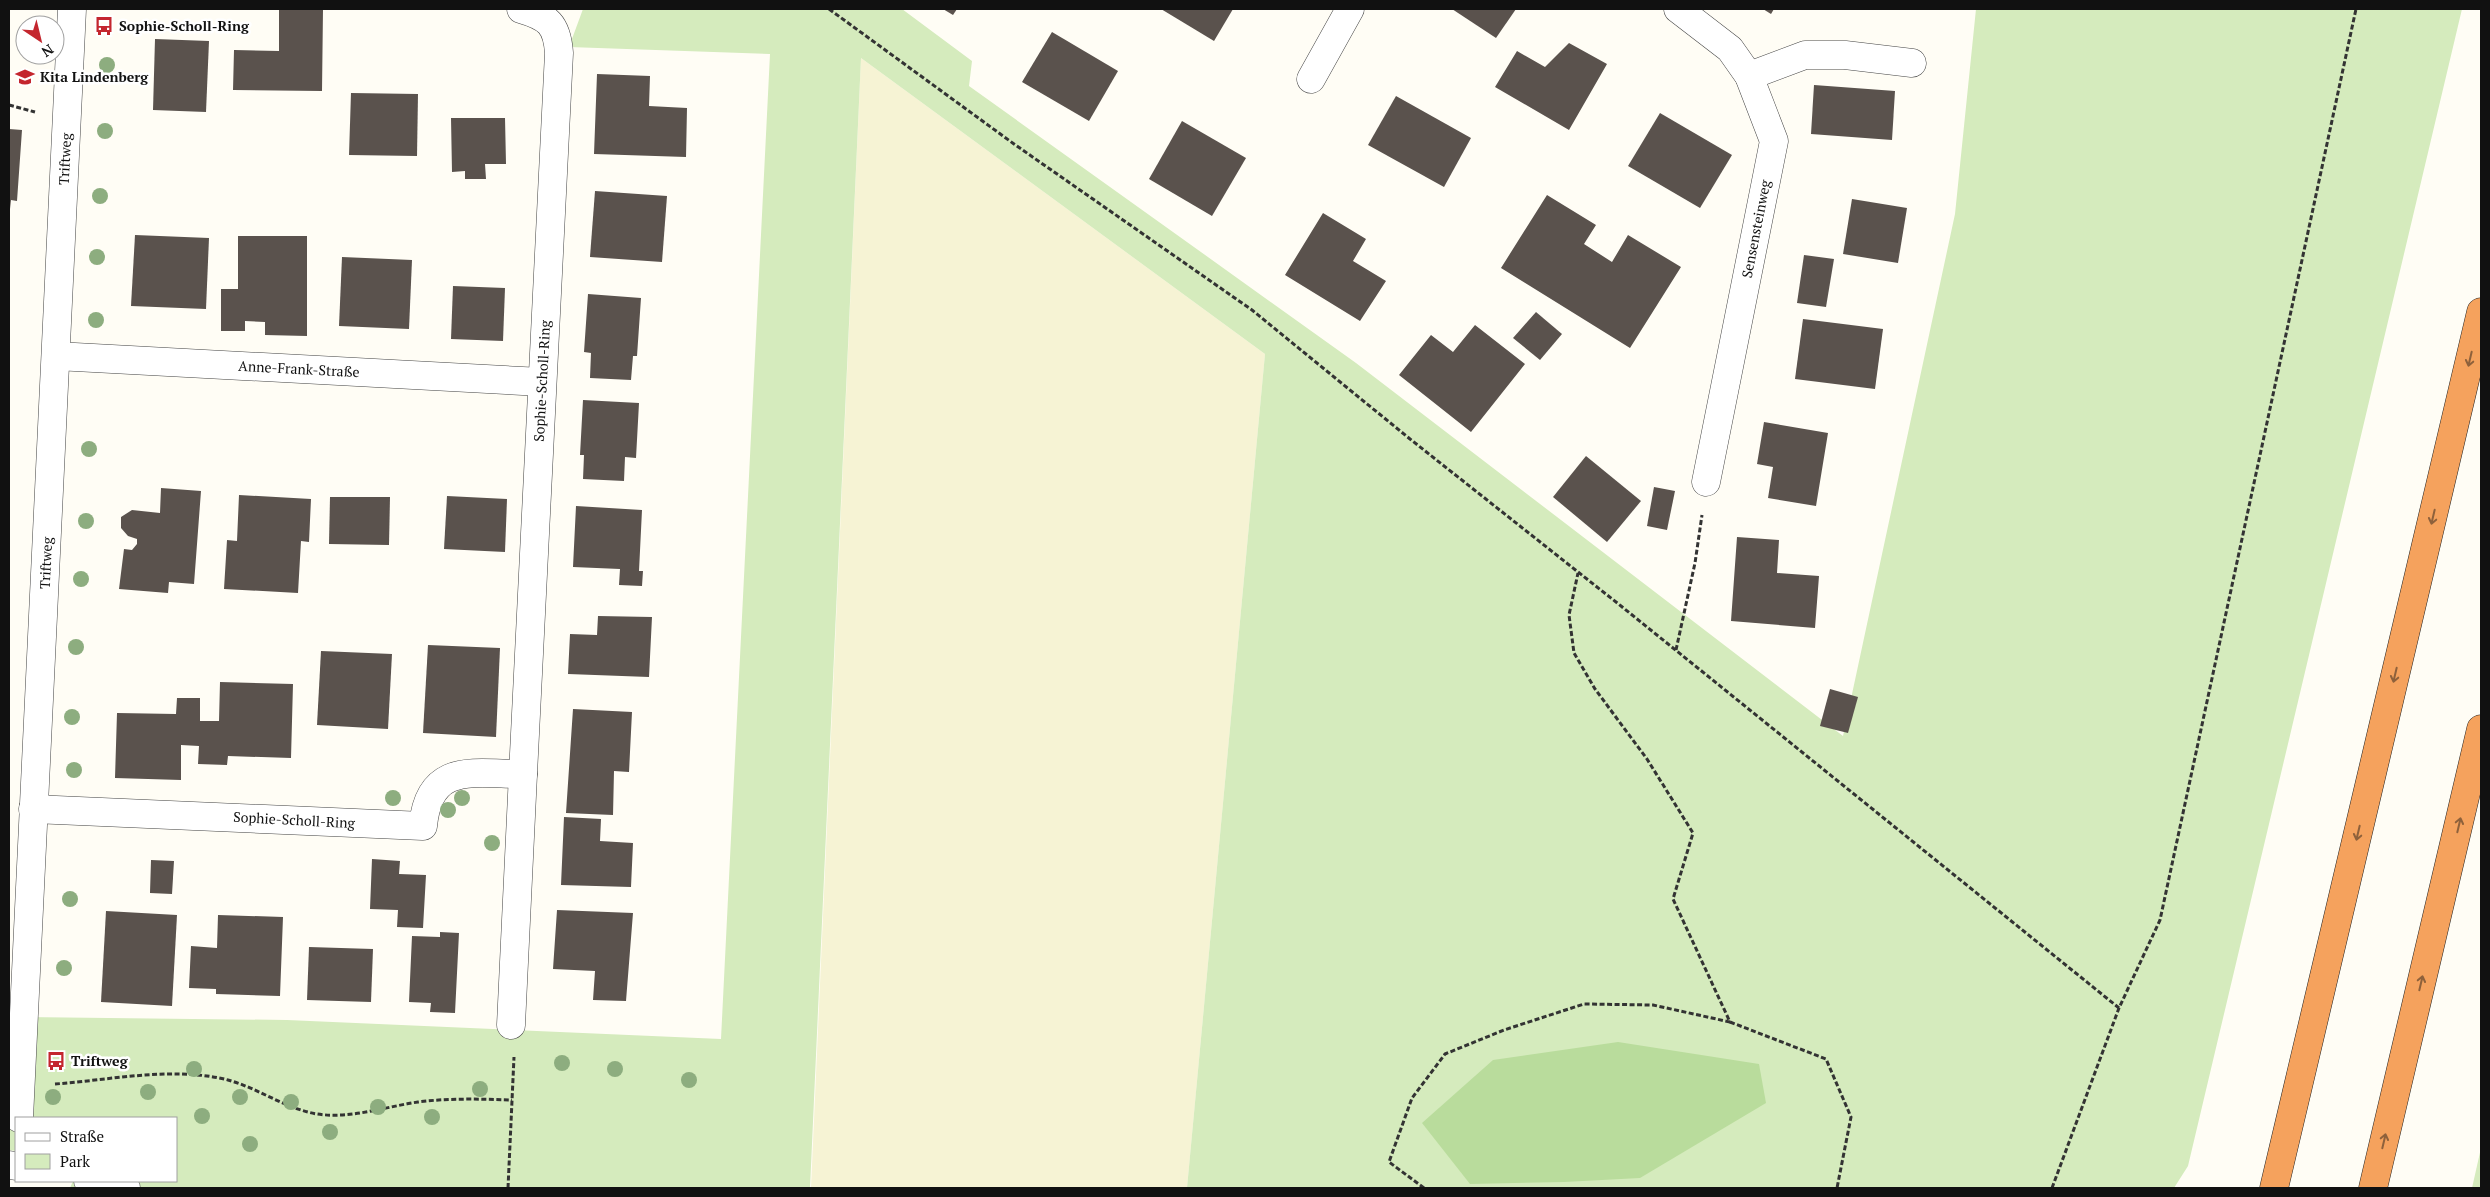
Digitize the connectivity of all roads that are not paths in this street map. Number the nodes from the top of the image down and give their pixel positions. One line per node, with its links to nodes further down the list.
1 (72, 9): 9 (street, Triftweg)
2 (521, 9): 10 (street, Sophie-Scholl-Ring)
3 (1350, 9): 7 (street)
4 (1678, 9): 6 (street, Sensensteinweg)
5 (1912, 63): 6 (street)
6 (1749, 76): 11 (street, Sensensteinweg)
7 (1311, 79)
8 (2481, 312): 20 (highway, one-way to 20)
9 (56, 356): 10 (street, Anne-Frank-Straße); 14 (street, Triftweg)
10 (542, 382): 13 (street, Sophie-Scholl-Ring)
11 (1706, 482)
12 (2481, 729): 21 (highway, one-way to 12)
13 (523, 774): 14 (street, Sophie-Scholl-Ring); 16 (street, Sophie-Scholl-Ring)
14 (33, 809): 15 (street, Triftweg)
15 (18, 934): 17 (street, Triftweg)
16 (511, 1025)
17 (19, 1117)
18 (93, 1182): 19 (street)
19 (126, 1188)
20 (2274, 1188)
21 (2373, 1188)

